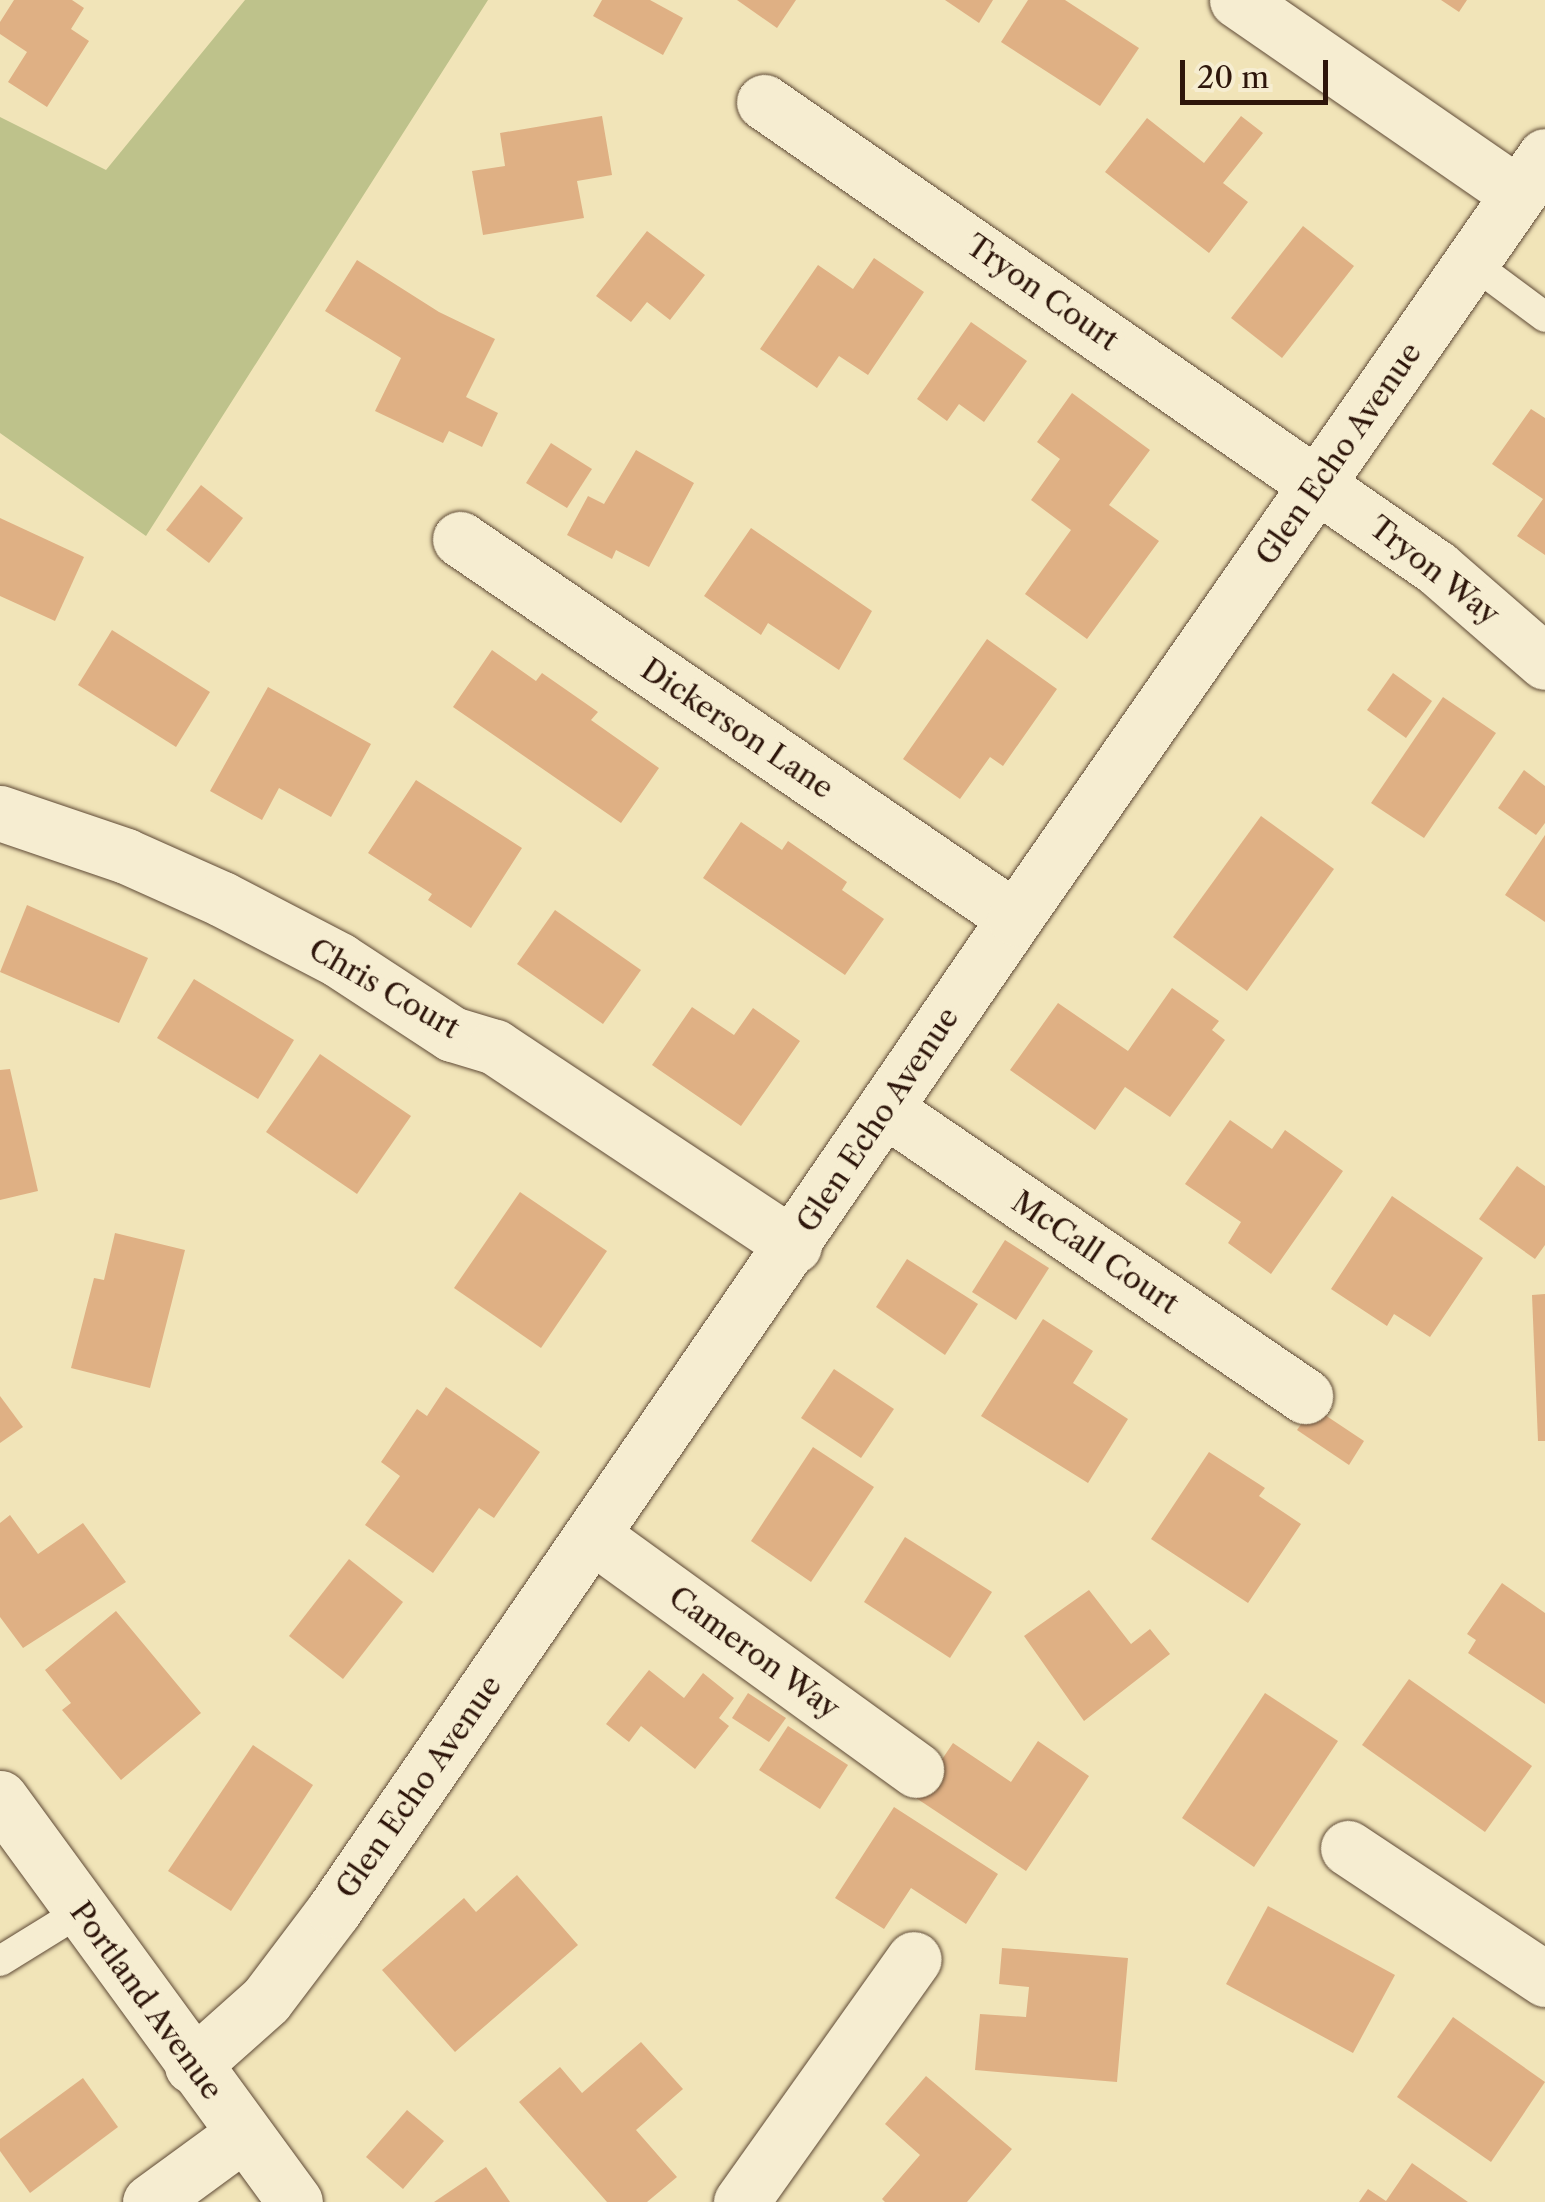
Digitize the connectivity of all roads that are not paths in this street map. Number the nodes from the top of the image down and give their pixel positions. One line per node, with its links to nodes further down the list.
1 (1237, 0): 3 (street)
2 (764, 102): 6 (street, Tryon Court)
3 (1532, 175): 4 (street, Glen Echo Avenue)
4 (1472, 262): 5 (lane); 6 (street, Glen Echo Avenue)
5 (1545, 317)
6 (1319, 484): 8 (street, Tryon Way); 10 (street, Glen Echo Avenue)
7 (460, 539): 10 (street, Dickerson Lane)
8 (1545, 662)
9 (0, 813): 12 (street, Chris Court)
10 (1014, 918): 11 (street, Glen Echo Avenue)
11 (885, 1109): 12 (street, Glen Echo Avenue); 13 (street, McCall Court)
12 (794, 1246): 14 (street, Glen Echo Avenue)
13 (1304, 1396)
14 (593, 1536): 15 (street, Cameron Way); 22 (street, Glen Echo Avenue)
15 (916, 1770)
16 (0, 1798): 18 (street, Portland Avenue)
17 (1348, 1848): 21 (street)
18 (81, 1911): 20 (lane); 22 (street, Portland Avenue)
19 (914, 1959): 26 (street)
20 (0, 1961)
21 (1545, 1979)
22 (192, 2066): 23 (street, Portland Avenue)
23 (242, 2134): 24 (street); 25 (street, Portland Avenue)
24 (150, 2202)
25 (294, 2202)
26 (741, 2202)

